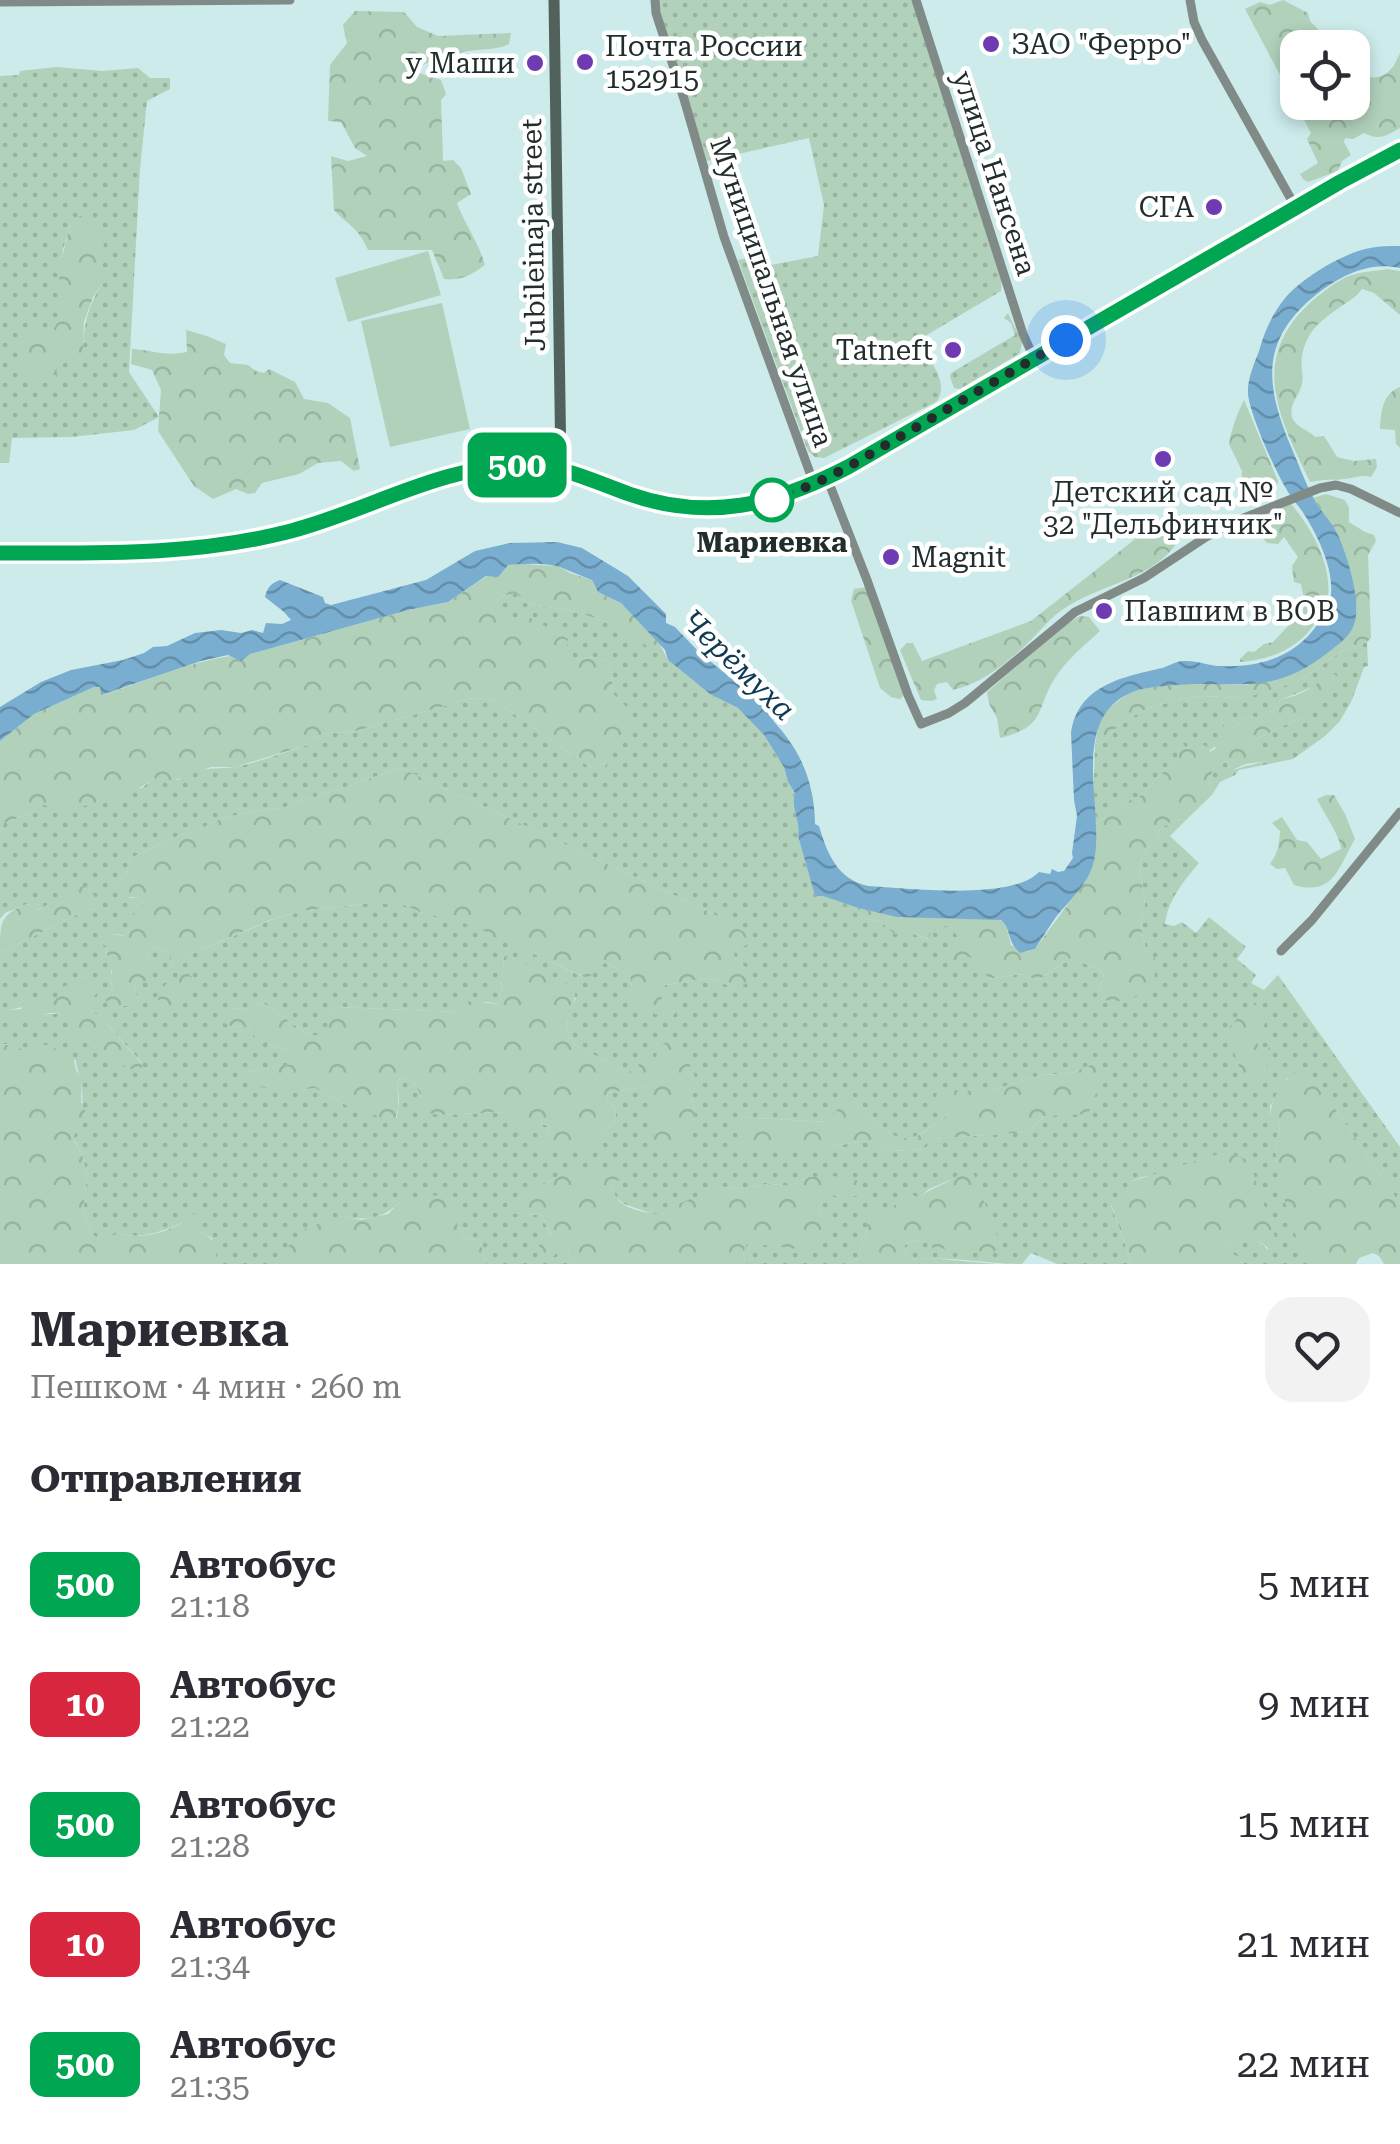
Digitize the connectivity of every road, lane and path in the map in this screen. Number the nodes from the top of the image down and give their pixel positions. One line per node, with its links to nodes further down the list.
1 (290, 0): 6 (street)
2 (554, 0): 10 (street, Jubileinaja street)
3 (654, 0): 11 (street, Муниципальная улица)
4 (916, 0): 9 (street, улица Нансена)
5 (1190, 0): 8 (street)
6 (0, 2)
7 (1400, 150): 8 (main road)
8 (1296, 208): 9 (main road)
9 (1034, 358): 11 (main road)
10 (561, 469): 11 (main road); 13 (main road)
11 (820, 481): 12 (street, Муниципальная улица)
12 (1400, 513)
13 (0, 553)
14 (1400, 812): 15 (street)
15 (1281, 950)

